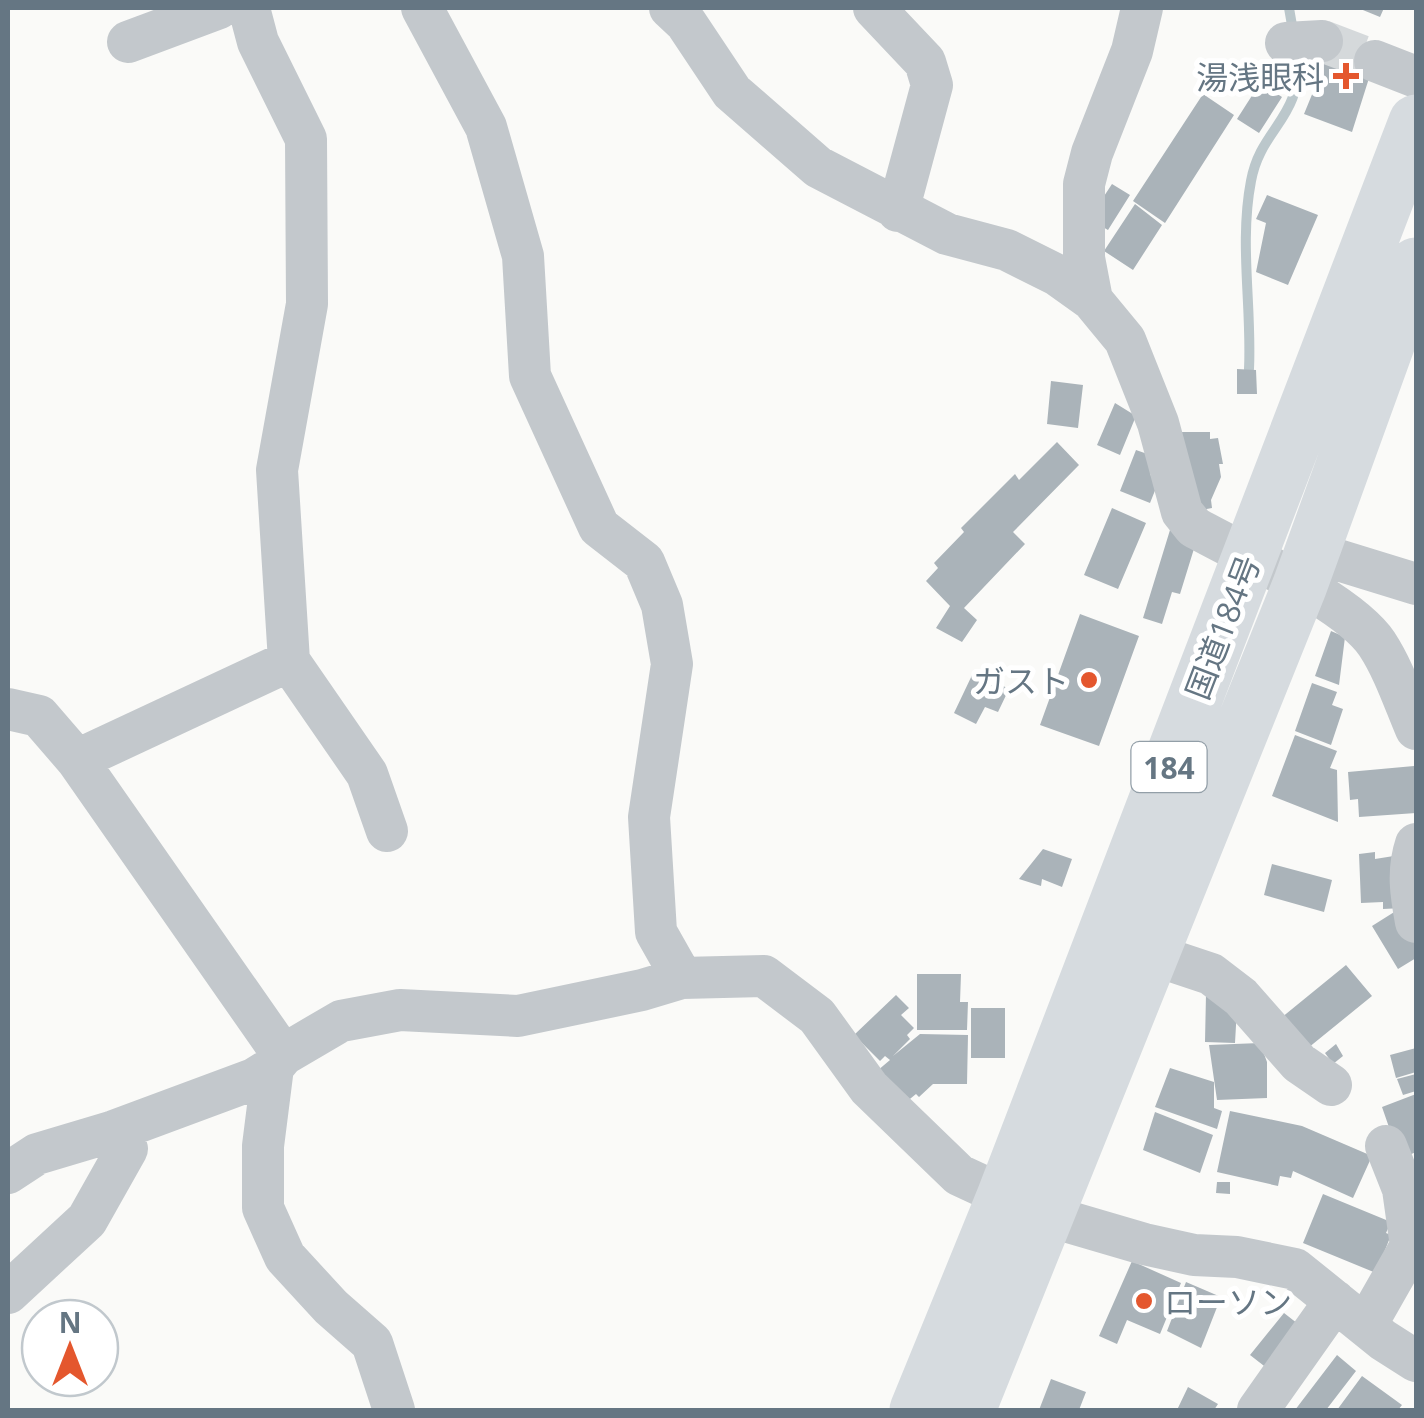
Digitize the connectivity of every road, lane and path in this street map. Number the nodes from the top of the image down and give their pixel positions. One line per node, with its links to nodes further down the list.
1 (219, 8): 7 (street)
2 (250, 8): 17 (street)
3 (422, 8): 25 (street)
4 (670, 8): 11 (street)
5 (874, 8): 11 (street)
6 (1142, 8): 13 (street)
7 (128, 42)
8 (1374, 61): 9 (street)
9 (1416, 77)
10 (1416, 122): 14 (highway, 国道184号 / 184)
11 (898, 211): 13 (street)
12 (1416, 265): 15 (highway, 国道184号 / 184)
13 (1092, 300): 14 (street)
14 (1248, 557): 15 (street); 31 (highway, 国道184号 / 184)
15 (1306, 568): 16 (street); 19 (street); 24 (highway, 国道184号 / 184)
16 (1416, 584)
17 (289, 661): 20 (street); 21 (street)
18 (8, 708): 20 (street)
19 (1416, 729)
20 (77, 760): 26 (street)
21 (387, 831)
22 (1416, 844): 23 (street)
23 (1416, 922)
24 (1151, 954): 27 (street); 31 (highway, 国道184号 / 184)
25 (682, 978): 26 (street); 31 (street)
26 (278, 1061): 28 (street); 35 (street)
27 (1330, 1085)
28 (114, 1131): 30 (street); 32 (street)
29 (1386, 1146): 33 (street)
30 (8, 1174)
31 (1024, 1206): 33 (street); 36 (highway, 国道184号 / 184); 37 (highway, 国道184号 / 184)
32 (8, 1293)
33 (1350, 1313): 34 (street); 38 (street)
34 (1416, 1361)
35 (394, 1410)
36 (917, 1410)
37 (968, 1410)
38 (1258, 1410)

